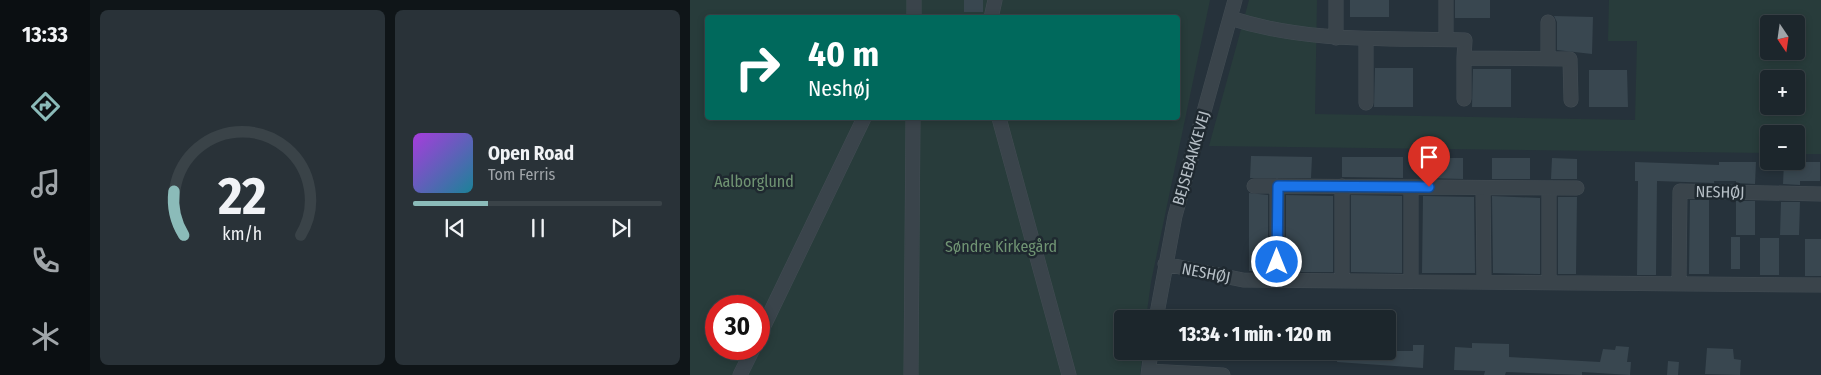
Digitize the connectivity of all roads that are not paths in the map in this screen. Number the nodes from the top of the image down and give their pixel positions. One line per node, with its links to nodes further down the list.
1 (995, 0): 5 (street)
2 (1235, 0): 6 (street, BEJSEBAKKEVEJ)
3 (1336, 0): 8 (street)
4 (1446, 0): 9 (street)
5 (991, 15)
6 (1230, 18): 8 (street); 27 (street, BEJSEBAKKEVEJ)
7 (1548, 22): 12 (street)
8 (1336, 38): 10 (street)
9 (1446, 39): 10 (street); 11 (street)
10 (1366, 40): 15 (street)
11 (1464, 58): 12 (street); 13 (street)
12 (1548, 58): 14 (street)
13 (1464, 99)
14 (1571, 100)
15 (1366, 103)
16 (863, 120): 36 (street)
17 (913, 120): 41 (street)
18 (1000, 120): 42 (street)
19 (1254, 186): 20 (street)
20 (1278, 186): 21 (street); 28 (street)
21 (1342, 186): 22 (street); 29 (street)
22 (1411, 187): 23 (street); 30 (street)
23 (1484, 188): 24 (street); 31 (street)
24 (1549, 188): 25 (street); 32 (street)
25 (1577, 188)
26 (1821, 194): 33 (street, NESHØJ)
27 (1165, 264): 28 (street, NESHØJ); 35 (street, BEJSEBAKKEVEJ)
28 (1277, 280): 29 (street, NESHØJ)
29 (1342, 280): 30 (street, NESHØJ)
30 (1411, 281): 31 (street, NESHØJ)
31 (1484, 281): 32 (street, NESHØJ)
32 (1549, 282): 33 (street, NESHØJ)
33 (1678, 282): 34 (street, NESHØJ)
34 (1821, 285)
35 (1157, 310)
36 (770, 313)
37 (748, 360): 40 (street)
38 (1150, 360): 39 (street)
39 (1148, 373): 43 (street)
40 (740, 375)
41 (911, 375)
42 (1069, 375)
43 (1223, 375)

